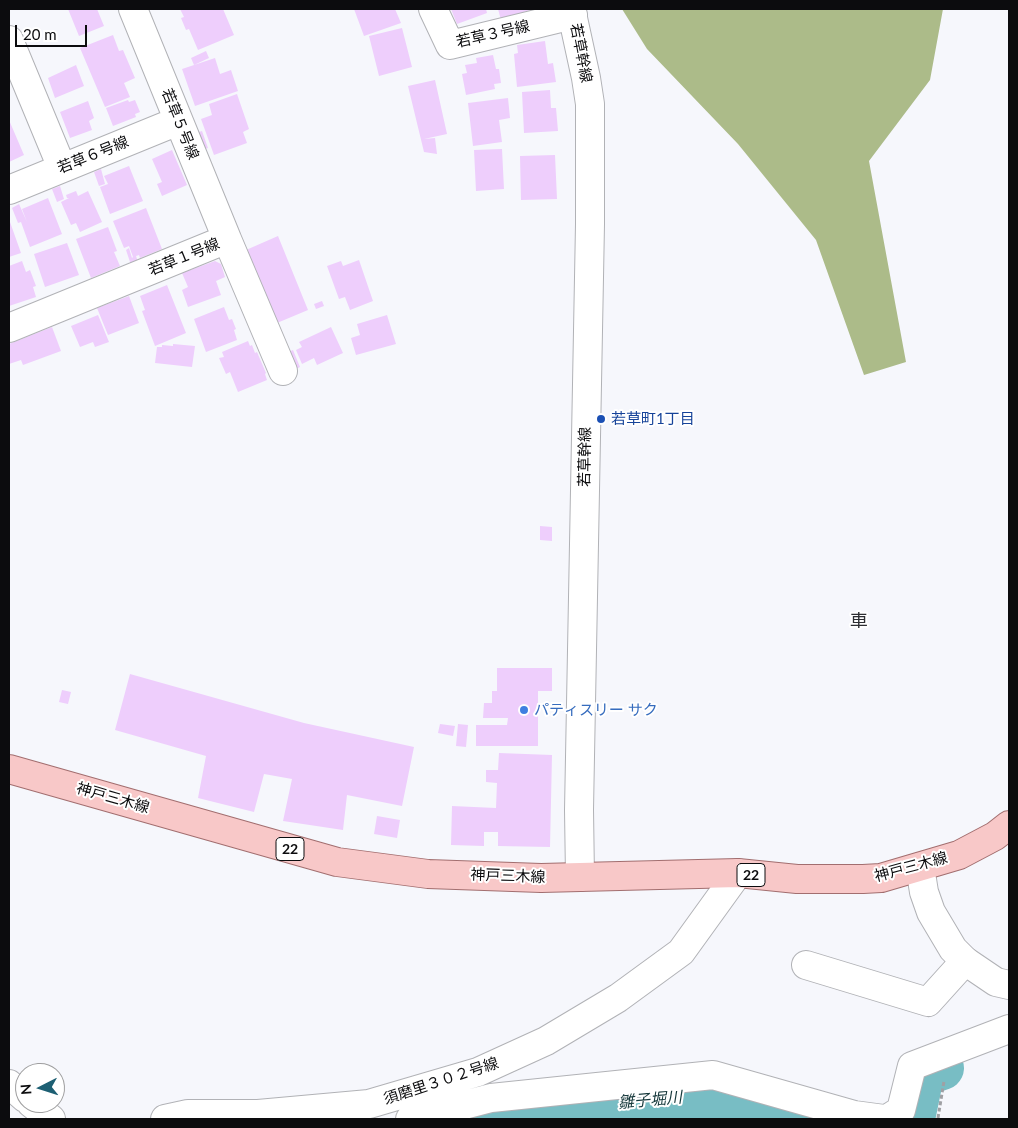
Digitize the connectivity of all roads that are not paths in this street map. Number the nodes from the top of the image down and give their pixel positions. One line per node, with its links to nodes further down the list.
1 (133, 9): 5 (street, 若草５号線)
2 (433, 9): 3 (street, 若草３号線)
3 (572, 12): 15 (street, 若草幹線)
4 (9, 40): 6 (street)
5 (178, 121): 6 (street, 若草６号線); 8 (street, 若草５号線)
6 (62, 168): 7 (street, 若草６号線)
7 (9, 190)
8 (227, 240): 9 (street, 若草１号線); 10 (street, 若草１号線)
9 (9, 328)
10 (282, 371)
11 (9, 769): 15 (main road, 神戸三木線 / 22)
12 (1009, 825): 13 (main road, 神戸三木線 / 22)
13 (920, 867): 14 (main road, 神戸三木線 / 22); 16 (street)
14 (738, 874): 15 (main road, 神戸三木線 / 22); 20 (street, 須磨里３０２号線)
15 (580, 877)
16 (965, 961): 17 (street); 18 (street)
17 (806, 965)
18 (1009, 985)
19 (1009, 1029): 23 (street)
20 (392, 1110): 21 (street, 須磨里３０２号線)
21 (165, 1119)
22 (410, 1119): 23 (street)
23 (886, 1119)

